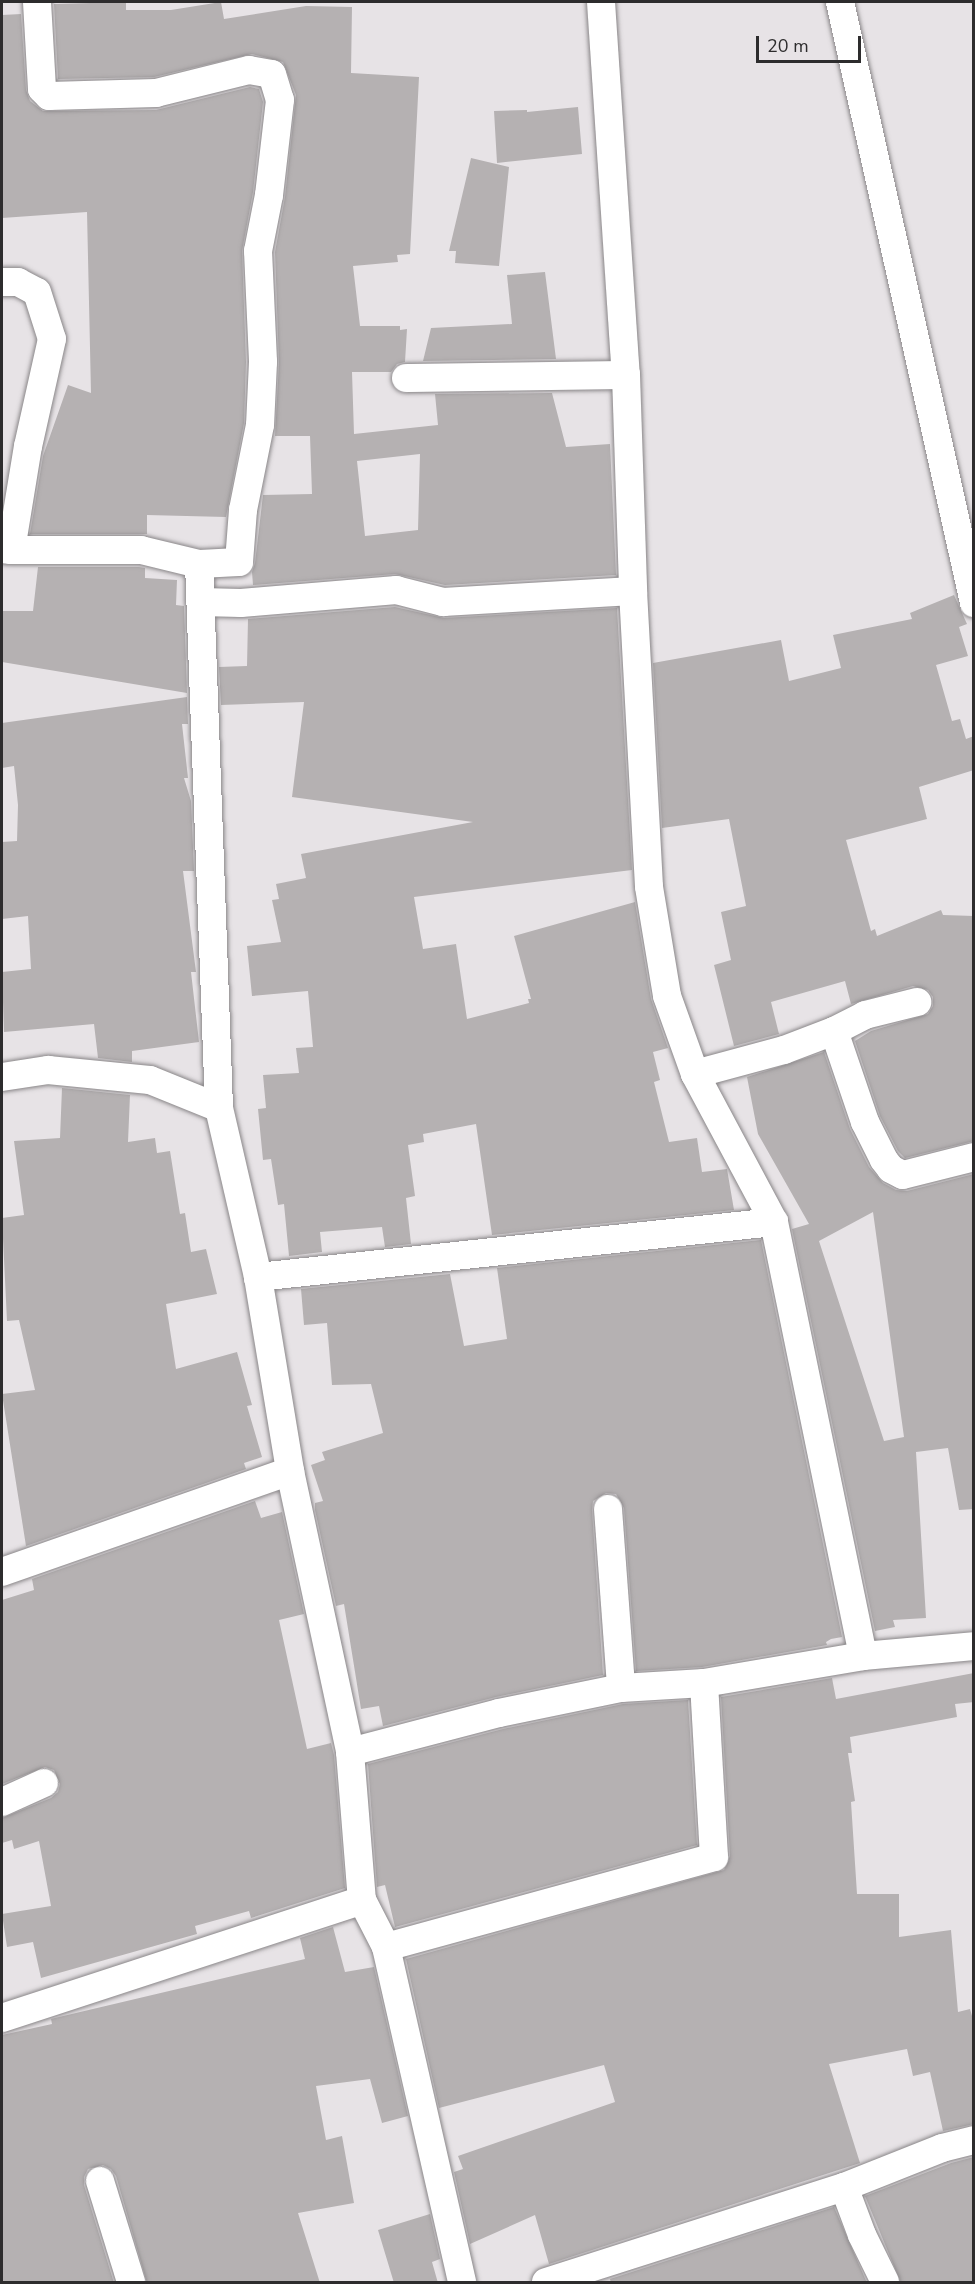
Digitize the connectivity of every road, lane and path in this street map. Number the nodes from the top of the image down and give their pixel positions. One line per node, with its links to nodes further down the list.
1 (37, 2): 9 (street)
2 (601, 2): 5 (street)
3 (840, 2): 7 (street)
4 (2, 282): 8 (street)
5 (626, 375): 6 (street); 10 (street)
6 (406, 378)
7 (963, 516): 12 (street)
8 (6, 550): 9 (street)
9 (199, 564): 11 (street)
10 (633, 591): 11 (street); 15 (street)
11 (201, 602): 17 (street)
12 (974, 603)
13 (917, 1002): 14 (street)
14 (834, 1031): 15 (street); 18 (street)
15 (695, 1074): 19 (street)
16 (2, 1077): 17 (street)
17 (219, 1108): 20 (street)
18 (974, 1157)
19 (774, 1222): 20 (street); 25 (street)
20 (258, 1276): 21 (street)
21 (290, 1471): 23 (street); 28 (street)
22 (608, 1509): 27 (street)
23 (2, 1572)
24 (974, 1646): 25 (street)
25 (863, 1656): 26 (street)
26 (704, 1683): 27 (street); 32 (street)
27 (621, 1688): 28 (street)
28 (350, 1752): 31 (street)
29 (44, 1784): 30 (street)
30 (2, 1802)
31 (362, 1900): 32 (street); 33 (street)
32 (386, 1947): 38 (street)
33 (2, 2018)
34 (974, 2140): 36 (street)
35 (100, 2181): 37 (street)
36 (844, 2187): 39 (street); 40 (street)
37 (131, 2283)
38 (462, 2283)
39 (546, 2283)
40 (885, 2283)

